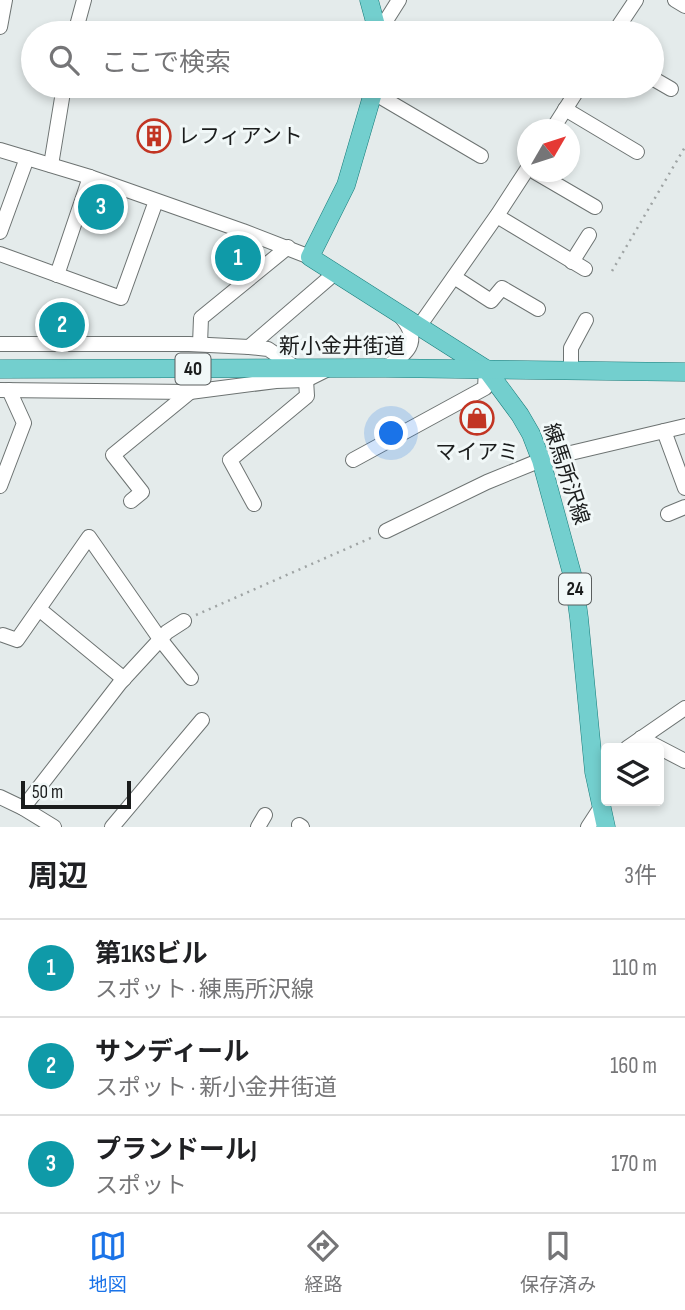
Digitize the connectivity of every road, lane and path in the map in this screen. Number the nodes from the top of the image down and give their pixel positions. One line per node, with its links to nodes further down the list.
1 (5, 0): 12 (street)
2 (84, 0): 8 (street)
3 (369, 0): 9 (main road)
4 (398, 0): 10 (street)
5 (636, 0): 11 (street)
6 (675, 0): 7 (street)
7 (685, 6)
8 (78, 21)
9 (375, 21)
10 (385, 21)
11 (622, 21)
12 (0, 27)
13 (664, 85): 14 (street)
14 (671, 89)
15 (62, 98): 26 (street)
16 (371, 98): 37 (main road)
17 (388, 98): 24 (street)
18 (572, 98): 19 (street)
19 (565, 109): 20 (street); 23 (street)
20 (559, 119)
21 (685, 147): 38 (path)
22 (0, 150): 25 (street)
23 (637, 152)
24 (481, 156)
25 (27, 158): 26 (street); 33 (street)
26 (51, 164): 27 (street)
27 (90, 177): 30 (street); 40 (street)
28 (518, 182): 32 (street)
29 (552, 182): 31 (street)
30 (156, 201): 35 (street); 40 (street)
31 (595, 207)
32 (497, 216): 34 (street); 41 (street)
33 (0, 232)
34 (589, 235)
35 (288, 247): 37 (street); 47 (street)
36 (0, 254): 40 (street)
37 (310, 257): 39 (main road, 練馬所沢線 / 24)
38 (612, 271)
39 (335, 273): 43 (main road, 練馬所沢線 / 24); 48 (street)
40 (57, 275)
41 (454, 277): 42 (street); 45 (street)
42 (538, 309)
43 (395, 310): 45 (main road, 練馬所沢線 / 24); 49 (street)
44 (586, 320): 52 (street)
45 (420, 326): 51 (main road, 練馬所沢線 / 24)
46 (0, 344): 47 (street)
47 (200, 345): 48 (street)
48 (249, 347): 54 (street)
49 (385, 368): 51 (main road, 新小金井街道 / 40); 54 (main road, 新小金井街道 / 40)
50 (0, 369): 54 (main road, 新小金井街道 / 40)
51 (486, 369): 52 (main road, 新小金井街道 / 40); 59 (street); 60 (main road, 練馬所沢線 / 24)
52 (571, 370): 53 (main road, 新小金井街道 / 40)
53 (685, 372)
54 (301, 374): 56 (street); 64 (street)
55 (4, 390): 56 (street); 61 (street)
56 (190, 392): 63 (street)
57 (685, 426): 58 (street)
58 (664, 431): 60 (street); 62 (street)
59 (353, 460)
60 (541, 460): 67 (street); 79 (main road, 練馬所沢線 / 24)
61 (0, 486)
62 (685, 488)
63 (131, 501)
64 (254, 504)
65 (685, 507): 66 (street)
66 (668, 514)
67 (386, 531): 69 (path)
68 (39, 609): 70 (street); 71 (street); 73 (street)
69 (184, 621): 71 (street)
70 (1, 637)
71 (160, 639): 72 (street); 73 (street)
72 (191, 678)
73 (124, 679): 82 (street)
74 (685, 708): 76 (street)
75 (202, 720): 84 (street)
76 (641, 738): 77 (street); 78 (street)
77 (634, 743)
78 (685, 761)
79 (600, 768): 81 (main road, 練馬所沢線 / 24)
80 (0, 797): 82 (street)
81 (601, 807): 85 (street); 86 (main road, 練馬所沢線 / 24)
82 (23, 808): 83 (street)
83 (54, 827)
84 (113, 827)
85 (588, 827)
86 (606, 827)

